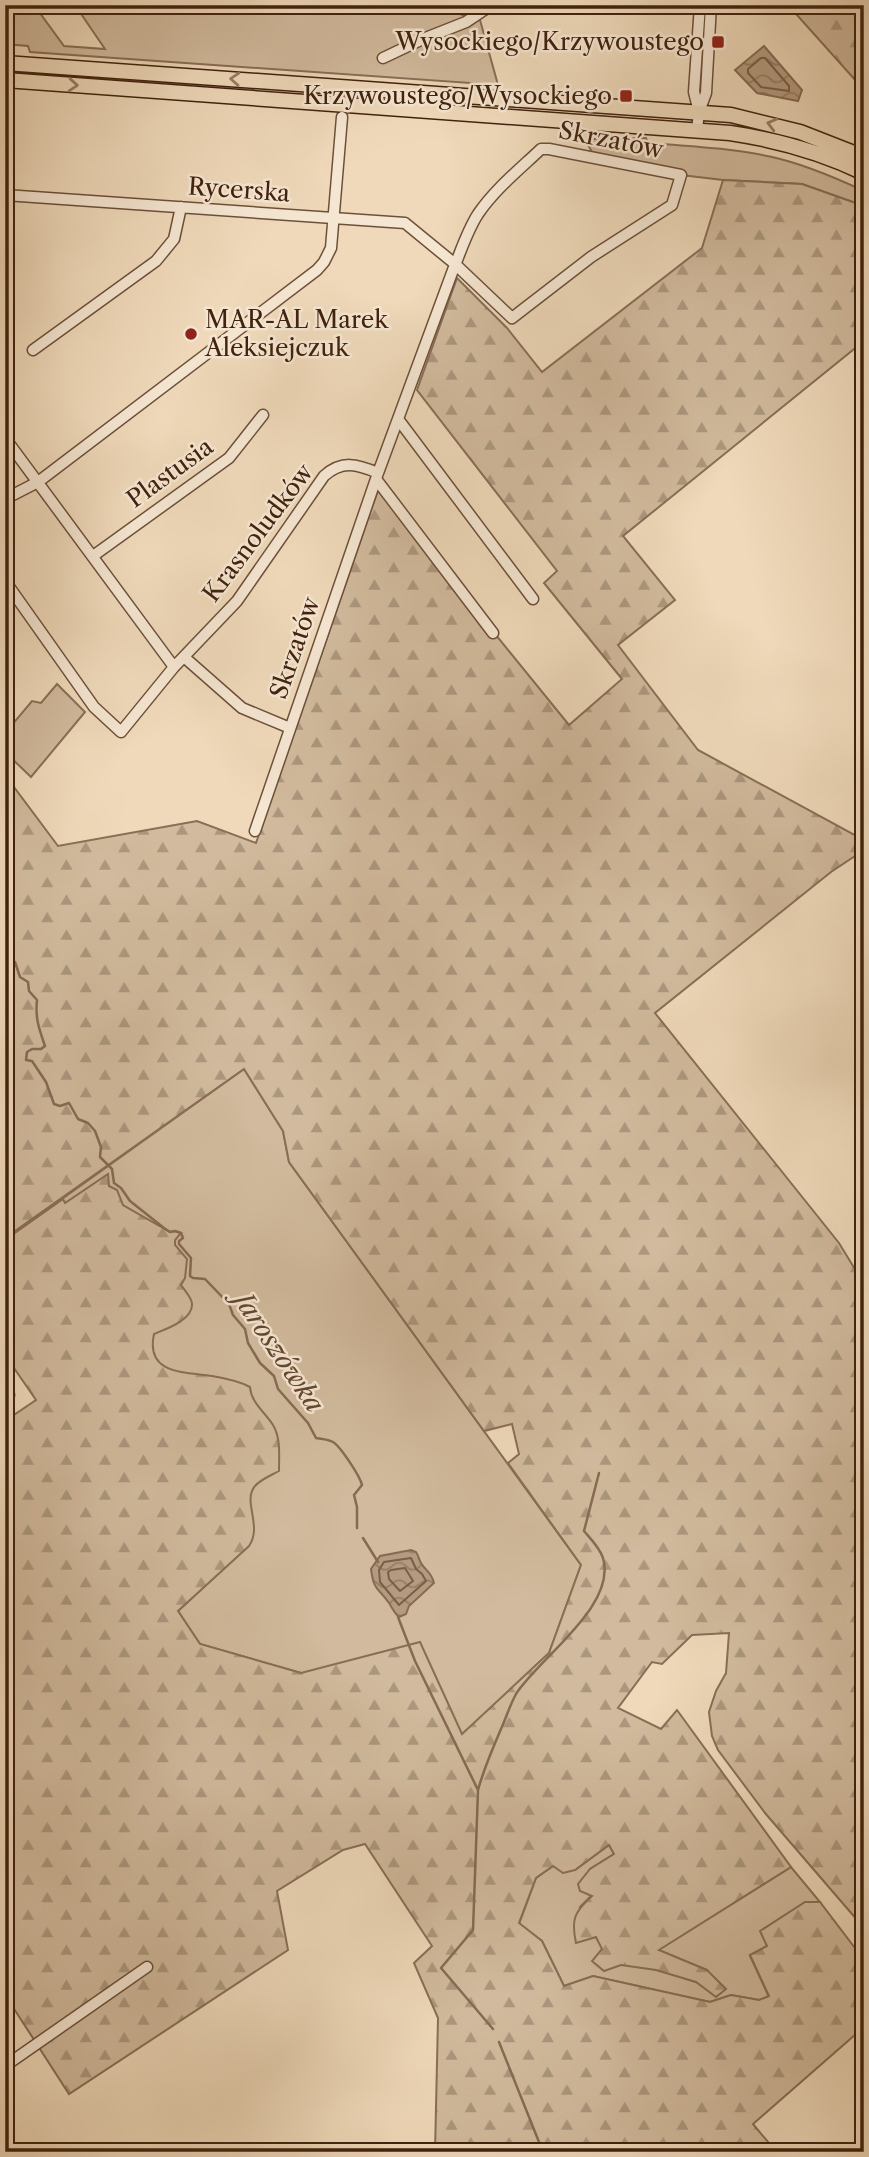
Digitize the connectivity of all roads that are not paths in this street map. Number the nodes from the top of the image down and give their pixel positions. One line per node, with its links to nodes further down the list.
1 (493, 5): 4 (street)
2 (699, 5): 10 (street)
3 (711, 5): 10 (street)
4 (476, 9): 5 (street)
5 (383, 58)
6 (5, 64): 7 (main road, one-way to 6)
7 (267, 82): 9 (main road); 10 (main road)
8 (6, 85): 9 (main road, one-way to 9)
9 (261, 99): 12 (main road)
10 (699, 112): 12 (street); 13 (main road, one-way to 10)
11 (342, 117): 17 (street)
12 (697, 130): 14 (main road)
13 (864, 158)
14 (864, 173)
15 (5, 195): 16 (street, Rycerska)
16 (181, 207): 17 (street, Rycerska); 19 (street)
17 (334, 219): 18 (street, Rycerska); 24 (street)
18 (456, 264): 18 (street, Skrzatów); 21 (street, Skrzatów)
19 (33, 350)
20 (263, 415): 26 (street, Plastusia)
21 (398, 419): 23 (street, Skrzatów); 28 (street)
22 (5, 438): 24 (street)
23 (377, 476): 29 (street); 30 (street, Krasnoludków); 32 (street, Skrzatów)
24 (38, 482): 25 (street); 26 (street)
25 (5, 499)
26 (93, 556): 31 (street)
27 (5, 581): 31 (street, Krasnoludków)
28 (533, 599)
29 (493, 633)
30 (184, 657): 31 (street, Krasnoludków); 32 (street)
31 (174, 667)
32 (290, 728): 33 (street, Skrzatów)
33 (256, 831)
34 (147, 1967): 35 (street)
35 (5, 2066)

